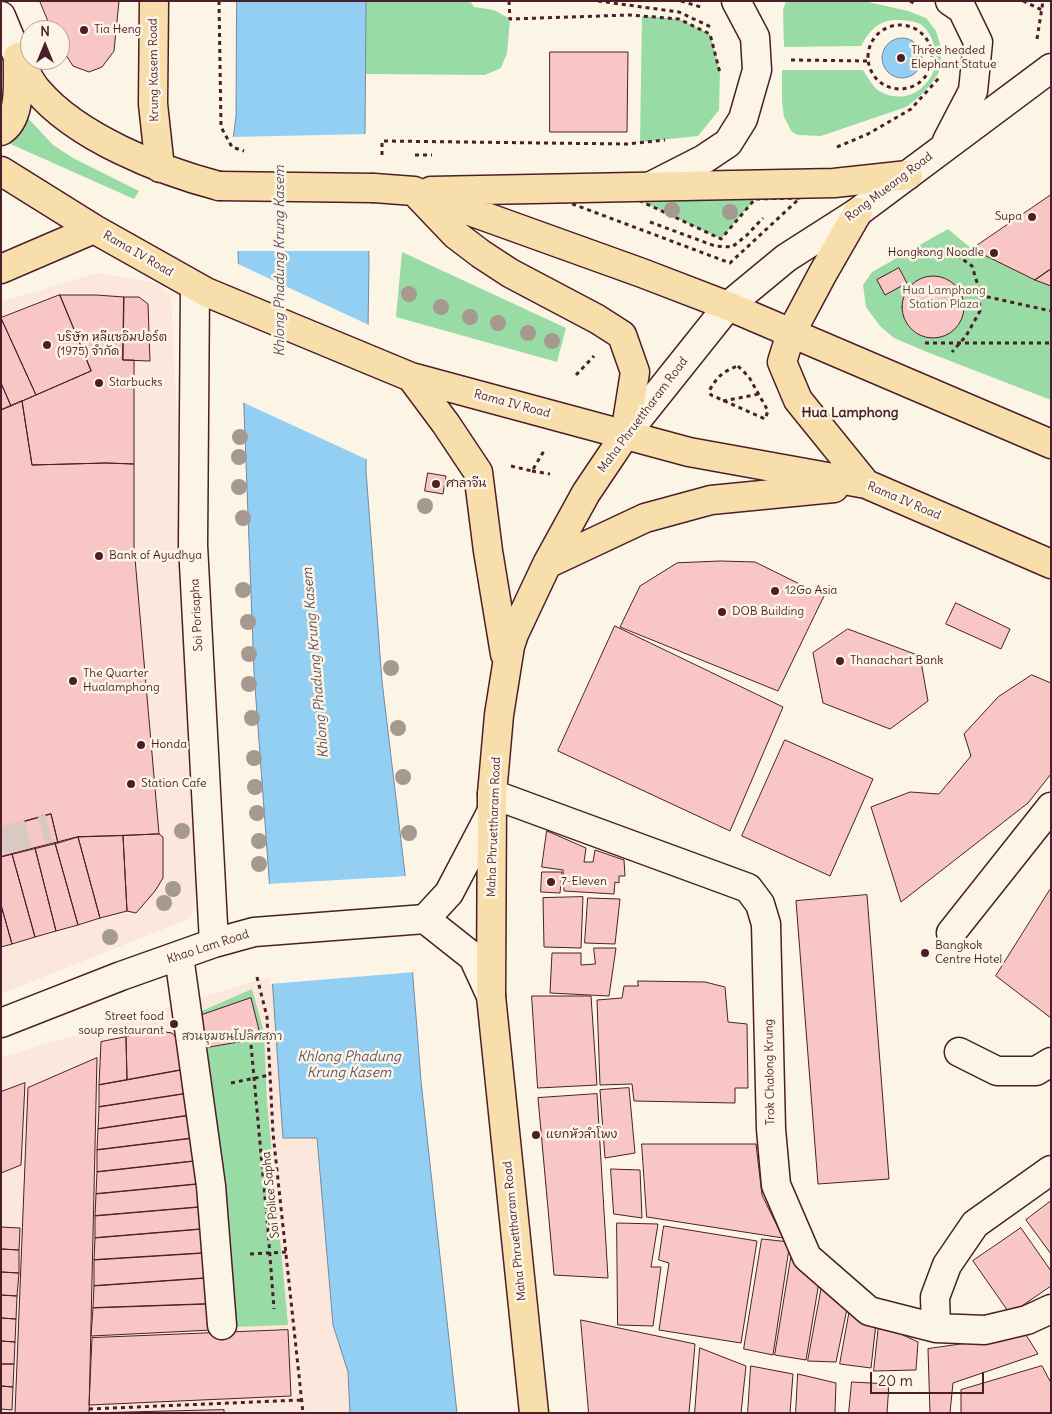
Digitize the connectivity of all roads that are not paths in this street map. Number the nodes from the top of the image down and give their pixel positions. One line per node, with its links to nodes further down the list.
1 (154, 1): 9 (main road, Krung Kasem Road)
2 (736, 1): 12 (street)
3 (950, 1): 8 (street)
4 (1, 16): 5 (street)
5 (18, 57): 7 (main road); 9 (main road)
6 (1051, 68): 8 (street, Rong Mueang Road)
7 (1, 131)
8 (944, 147): 11 (street, Rong Mueang Road)
9 (160, 168): 13 (main road, bridge)
10 (1, 172): 15 (main road, Rama IV Road)
11 (908, 174): 12 (main road); 14 (street, Rong Mueang Road)
12 (651, 186): 13 (main road)
13 (414, 191): 18 (main road); 21 (main road)
14 (858, 212): 18 (street, Rong Mueang Road); 19 (main road)
15 (94, 229): 16 (main road); 17 (main road, Rama IV Road)
16 (1, 269)
17 (200, 289): 20 (main road, Rama IV Road); 31 (street, Soi Porisapha)
18 (728, 306): 19 (main road); 21 (street, Maha Phruettharam Road)
19 (791, 333): 22 (main road); 23 (main road)
20 (399, 372): 21 (main road, Rama IV Road); 26 (main road)
21 (625, 435): 23 (main road, Rama IV Road); 24 (main road, Maha Phruettharam Road)
22 (1051, 444)
23 (866, 484): 24 (main road); 25 (main road, Rama IV Road)
24 (547, 564): 26 (main road, Maha Phruettharam Road)
25 (1051, 564)
26 (507, 663): 27 (main road, Maha Phruettharam Road)
27 (492, 802): 29 (street); 33 (main road, Maha Phruettharam Road); 40 (street, Trok Chalong Krung)
28 (1051, 807): 30 (street)
29 (426, 919): 31 (street, Khao Lam Road); 33 (street)
30 (951, 934)
31 (214, 943): 32 (street, Khao Lam Road)
32 (179, 956): 34 (street, Khao Lam Road); 39 (street)
33 (491, 996): 41 (main road, Maha Phruettharam Road)
34 (1, 1023)
35 (959, 1052): 36 (street)
36 (1051, 1062)
37 (1051, 1170): 40 (street)
38 (1051, 1309): 40 (street, Trok Chalong Krung)
39 (222, 1325)
40 (936, 1328)
41 (534, 1413)

